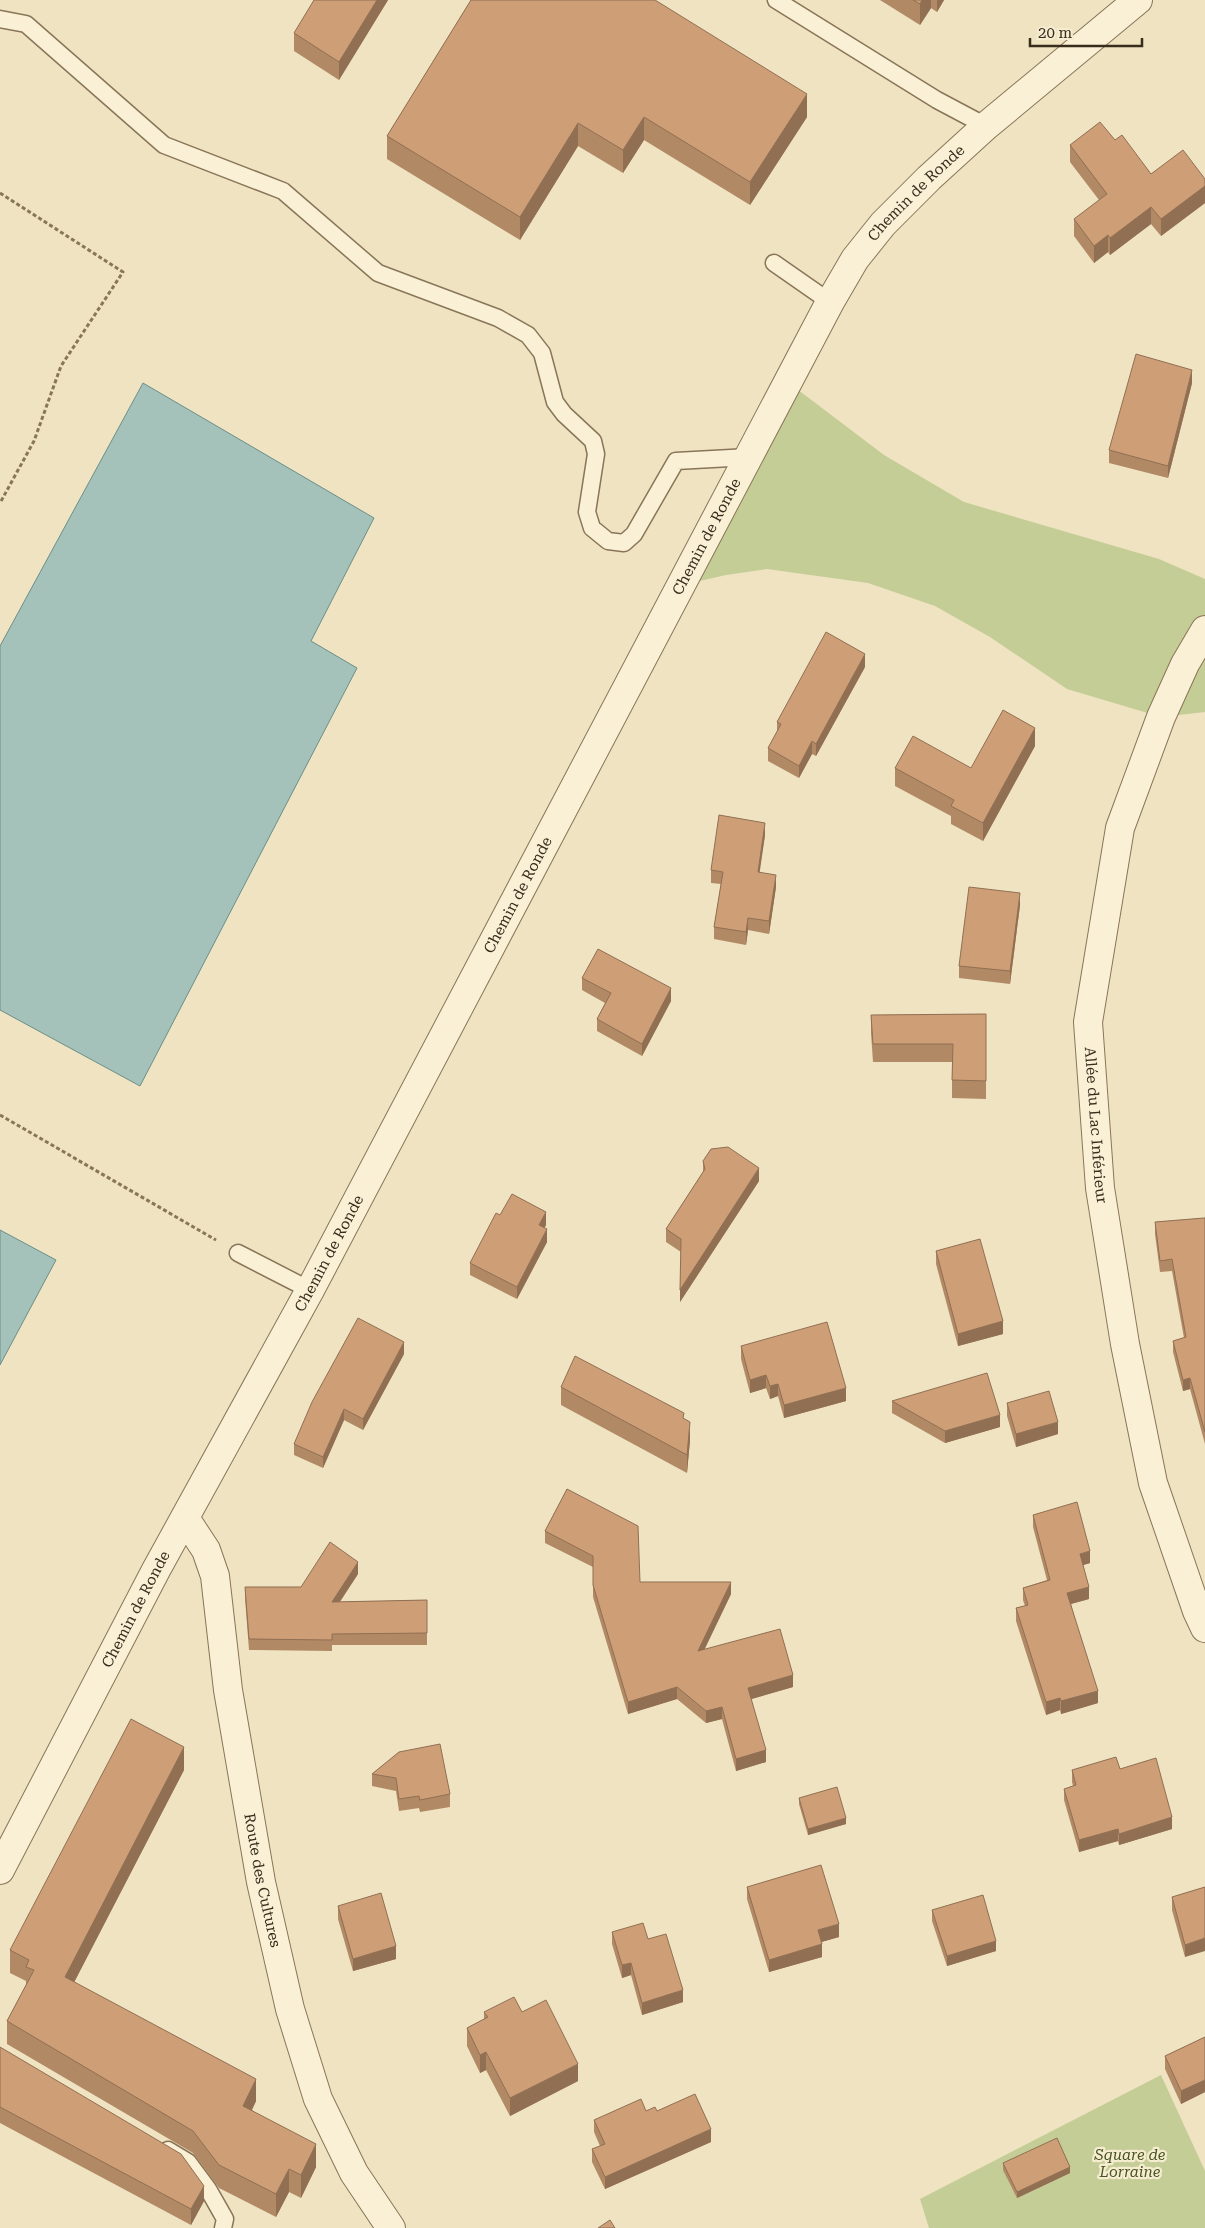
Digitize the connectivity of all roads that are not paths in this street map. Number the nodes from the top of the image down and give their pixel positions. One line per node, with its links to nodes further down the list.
1 (776, 0): 4 (lane)
2 (1138, 0): 4 (street, Chemin de Ronde)
3 (0, 19): 7 (lane)
4 (986, 126): 6 (street, Chemin de Ronde)
5 (774, 263): 6 (lane)
6 (830, 302): 7 (street, Chemin de Ronde)
7 (750, 457): 10 (street, Chemin de Ronde)
8 (1205, 630): 12 (street, Allée du Lac Inférieur)
9 (238, 1254): 10 (lane)
10 (310, 1290): 11 (street, Chemin de Ronde)
11 (185, 1518): 13 (street, Chemin de Ronde); 16 (street, Route des Cultures)
12 (1205, 1628)
13 (0, 1870)
14 (154, 2142): 15 (lane)
15 (223, 2228)
16 (391, 2228)

